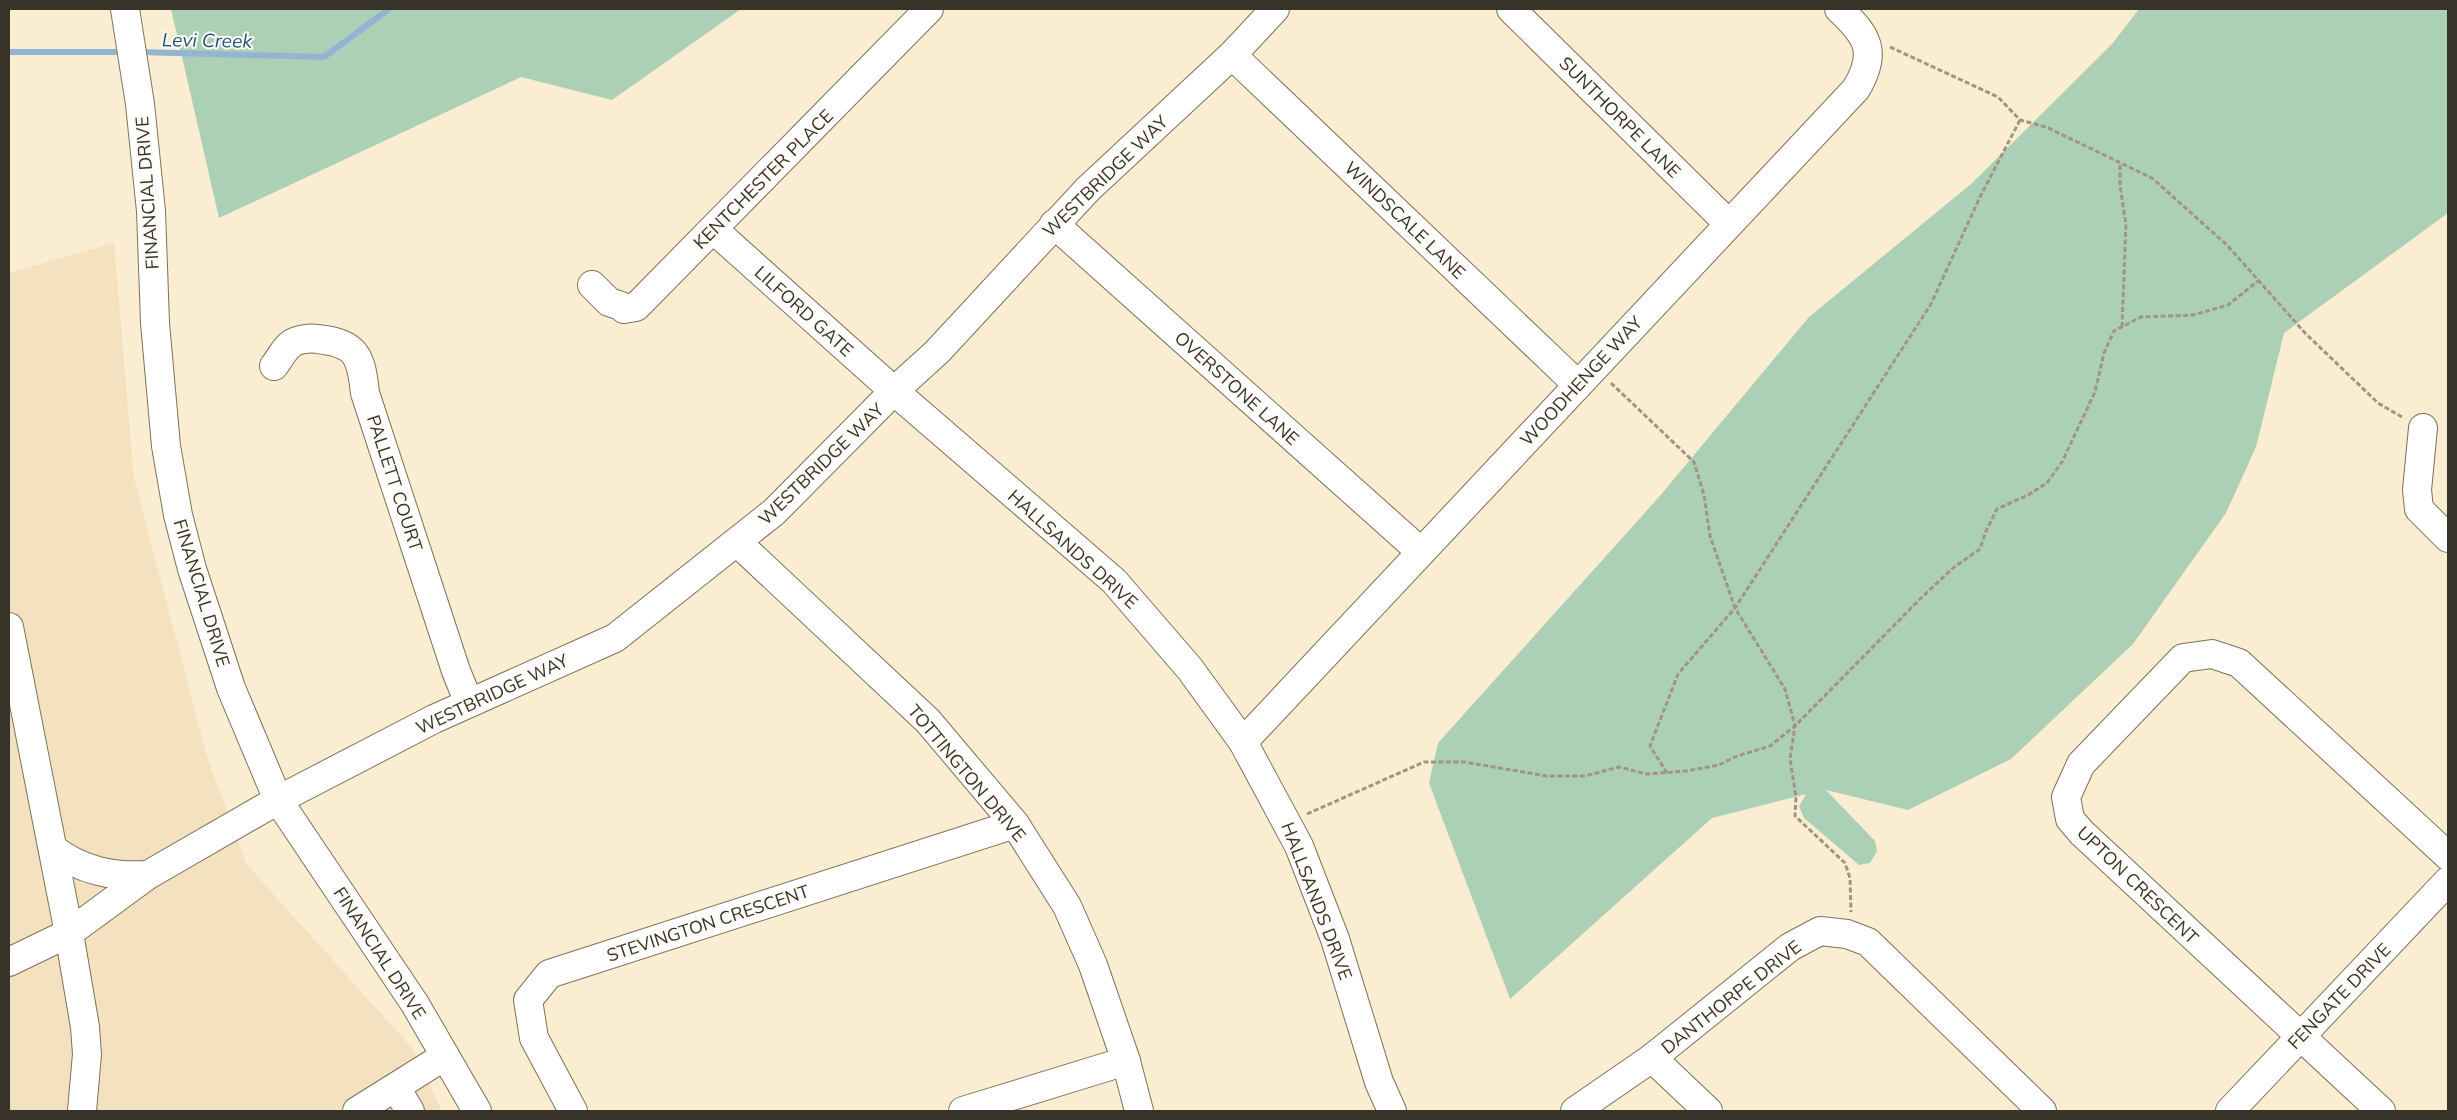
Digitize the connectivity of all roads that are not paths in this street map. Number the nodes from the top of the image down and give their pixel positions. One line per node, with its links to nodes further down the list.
1 (125, 9): 21 (street, FINANCIAL DRIVE)
2 (929, 9): 9 (street, KENTCHESTER PLACE)
3 (1276, 9): 6 (street, WESTBRIDGE WAY)
4 (1511, 9): 8 (street, SUNTHORPE LANE)
5 (1838, 9): 8 (street, WOODHENGE WAY)
6 (1232, 55): 7 (street, WESTBRIDGE WAY); 12 (street, WINDSCALE LANE)
7 (1054, 224): 13 (street, WESTBRIDGE WAY); 17 (street, OVERSTONE LANE)
8 (1729, 224): 12 (street, WOODHENGE WAY)
9 (714, 230): 10 (street, KENTCHESTER PLACE); 13 (street, LILFORD GATE)
10 (592, 285)
11 (274, 366): 19 (street, PALLETT COURT)
12 (1586, 376): 17 (street, WOODHENGE WAY)
13 (894, 391): 16 (street, WESTBRIDGE WAY); 20 (street, HALLSANDS DRIVE)
14 (2423, 428): 15 (street)
15 (2448, 538)
16 (738, 543): 19 (street, WESTBRIDGE WAY); 22 (street, TOTTINGTON DRIVE)
17 (1421, 552): 20 (street, WOODHENGE WAY)
18 (9, 626): 23 (street)
19 (469, 703): 21 (street, WESTBRIDGE WAY)
20 (1243, 742): 41 (street, HALLSANDS DRIVE)
21 (278, 800): 25 (street, WESTBRIDGE WAY); 30 (street, FINANCIAL DRIVE)
22 (1015, 824): 32 (street, TOTTINGTON DRIVE); 38 (street, STEVINGTON CRESCENT)
23 (53, 849): 25 (street); 27 (street)
24 (2448, 856): 29 (street, UPTON CRESCENT)
25 (148, 875): 27 (street, WESTBRIDGE WAY)
26 (2448, 881): 29 (street, FENGATE DRIVE)
27 (69, 932): 28 (street, WESTBRIDGE WAY); 34 (street)
28 (9, 962)
29 (2300, 1038): 45 (street, FENGATE DRIVE); 46 (street, UPTON CRESCENT)
30 (446, 1056): 33 (street); 37 (street, FINANCIAL DRIVE)
31 (1652, 1058): 42 (street, DANTHORPE DRIVE); 43 (street); 44 (street, DANTHORPE DRIVE)
32 (1126, 1060): 39 (street); 40 (street, TOTTINGTON DRIVE)
33 (396, 1088): 35 (street); 36 (street)
34 (82, 1111)
35 (357, 1111)
36 (410, 1111)
37 (477, 1111)
38 (573, 1111)
39 (963, 1111)
40 (1139, 1111)
41 (1392, 1111)
42 (1575, 1111)
43 (1708, 1111)
44 (2042, 1111)
45 (2230, 1111)
46 (2380, 1111)

